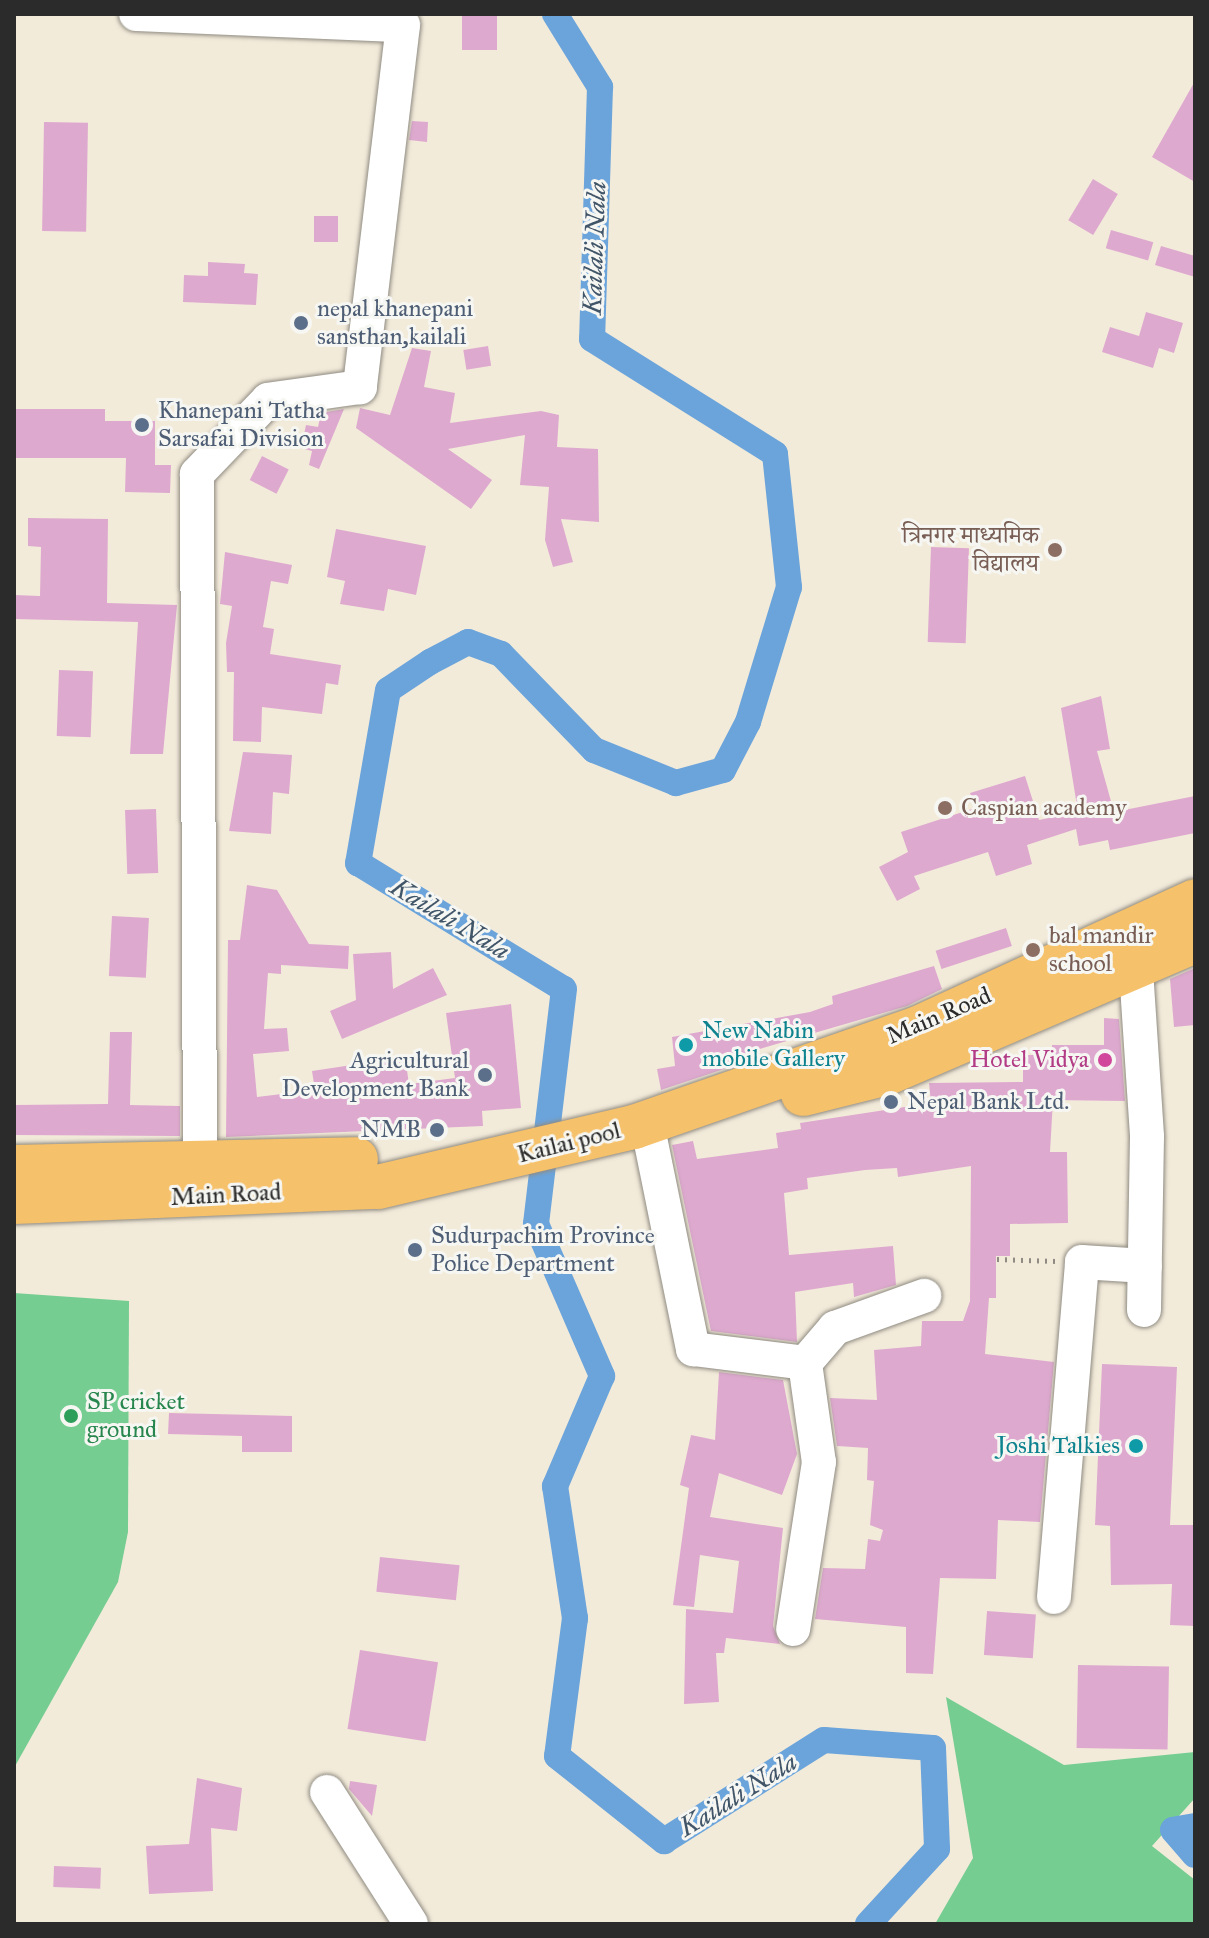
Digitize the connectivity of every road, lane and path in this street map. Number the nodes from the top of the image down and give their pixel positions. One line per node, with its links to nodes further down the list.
1 (136, 14): 7 (street)
2 (1195, 901): 5 (main road, Main Road)
3 (1195, 941): 4 (main road, Main Road)
4 (1136, 970): 5 (main road, Main Road); 13 (street)
5 (652, 1121): 6 (main road, Kailai pool); 16 (street)
6 (504, 1159): 9 (main road, Main Road)
7 (200, 1163): 8 (main road, Main Road); 9 (main road, Main Road)
8 (14, 1167)
9 (434, 1168): 10 (main road, Main Road)
10 (14, 1202)
11 (997, 1259): 12 (path)
12 (1082, 1262): 13 (street); 17 (street)
13 (1145, 1266): 15 (street)
14 (924, 1296): 16 (street)
15 (1144, 1310)
16 (805, 1363): 18 (street)
17 (1054, 1597)
18 (793, 1629)
19 (327, 1792): 20 (street)
20 (411, 1924)

